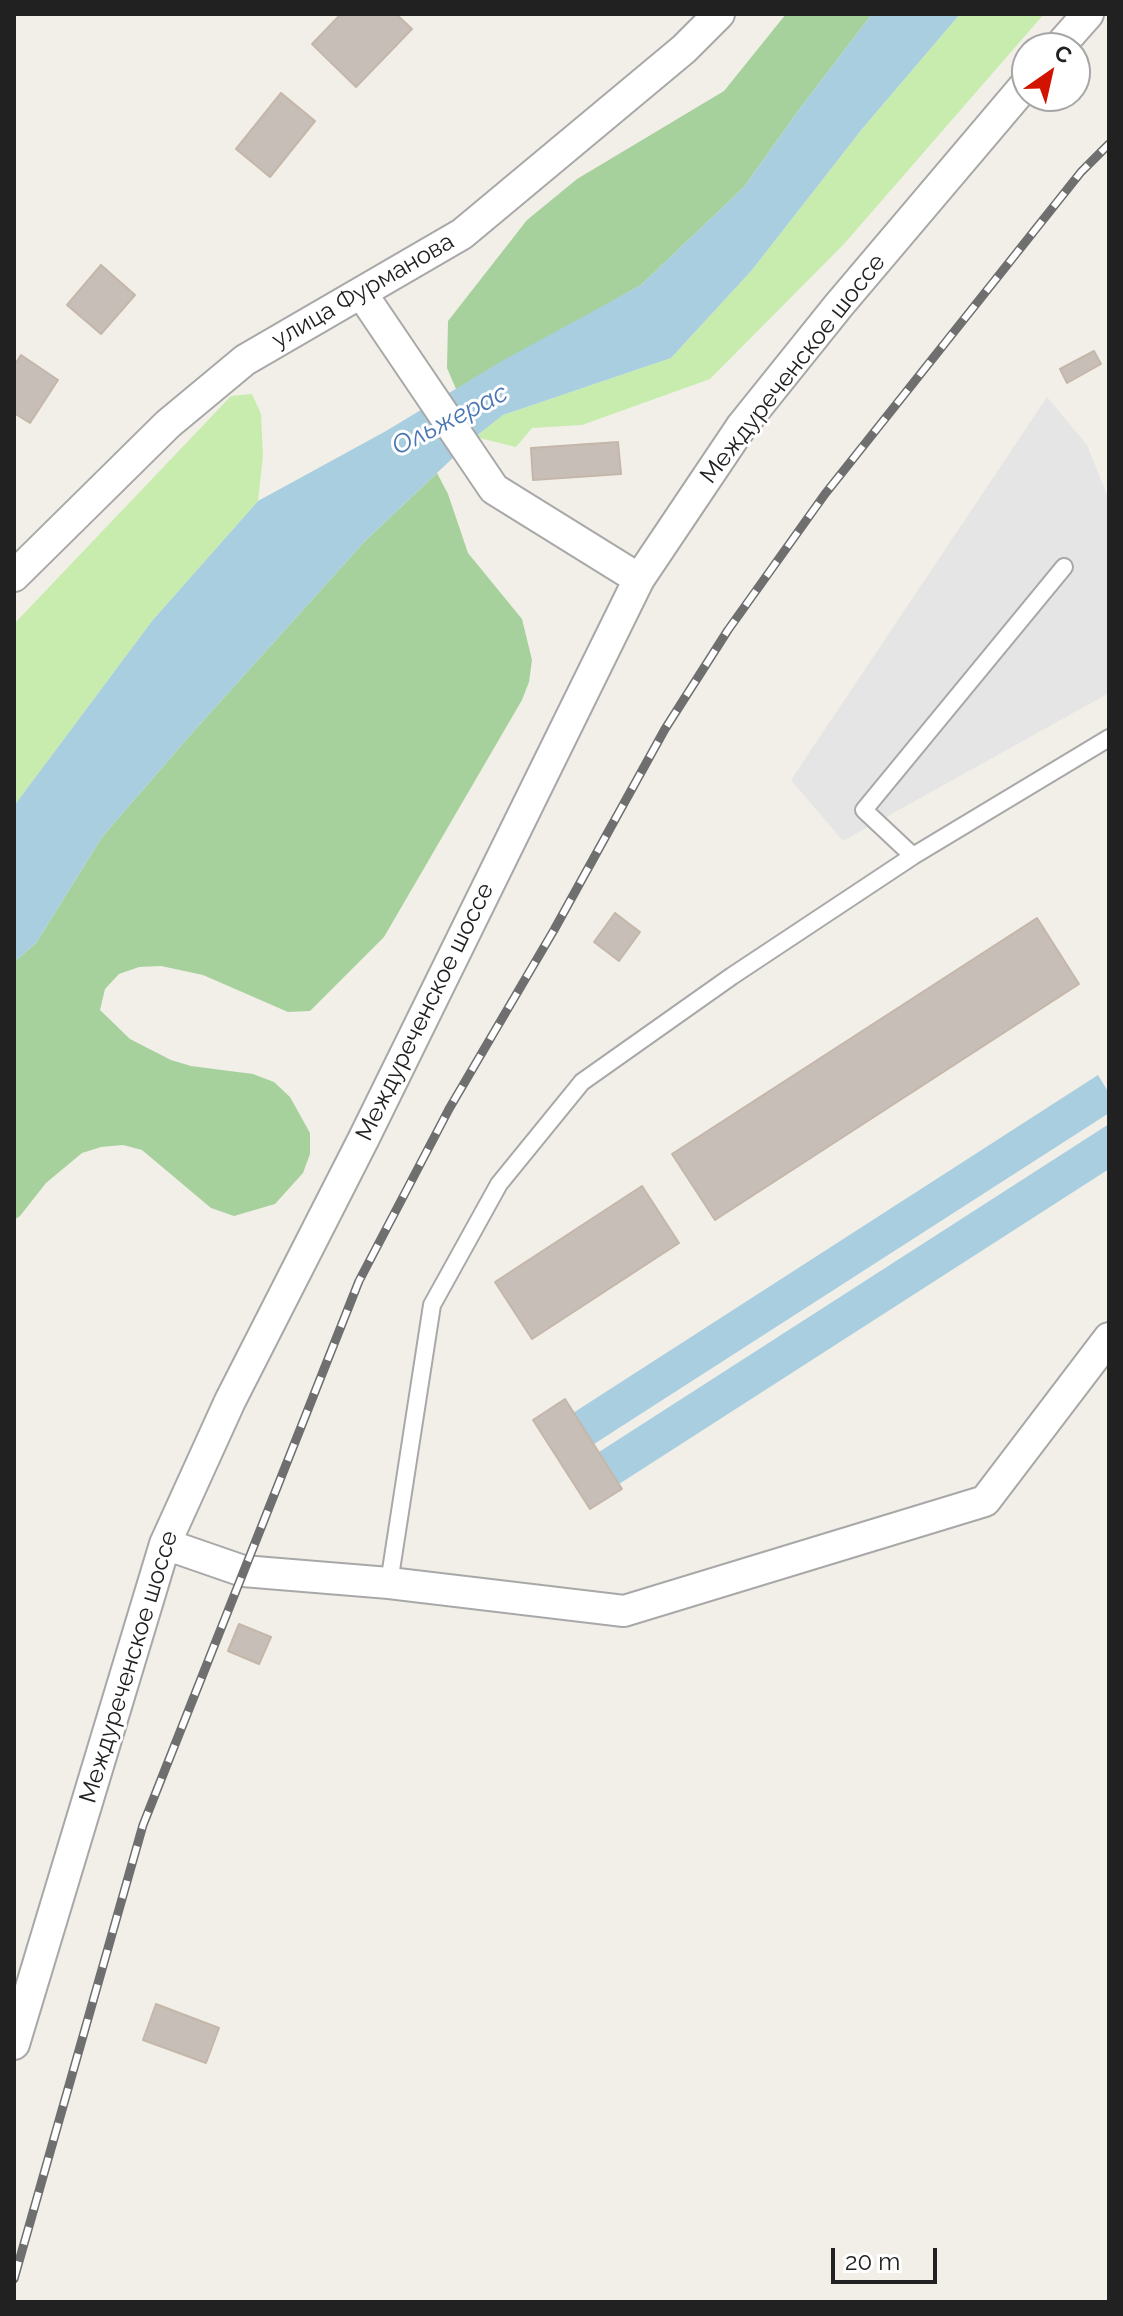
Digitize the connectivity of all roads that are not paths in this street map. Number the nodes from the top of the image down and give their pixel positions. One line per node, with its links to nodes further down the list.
1 (719, 14): 5 (street, улица Фурманова)
2 (1088, 14): 3 (street)
3 (1072, 32)
4 (1011, 102): 8 (street, Междуреченское шоссе)
5 (362, 294): 7 (street, улица Фурманова); 8 (street)
6 (1064, 567): 10 (lane)
7 (14, 576)
8 (639, 579): 12 (street, Междуреченское шоссе)
9 (1109, 738): 10 (lane)
10 (913, 856): 13 (lane)
11 (1109, 1338): 13 (street)
12 (165, 1544): 13 (street); 14 (street, Междуреченское шоссе)
13 (389, 1583)
14 (14, 2044)

